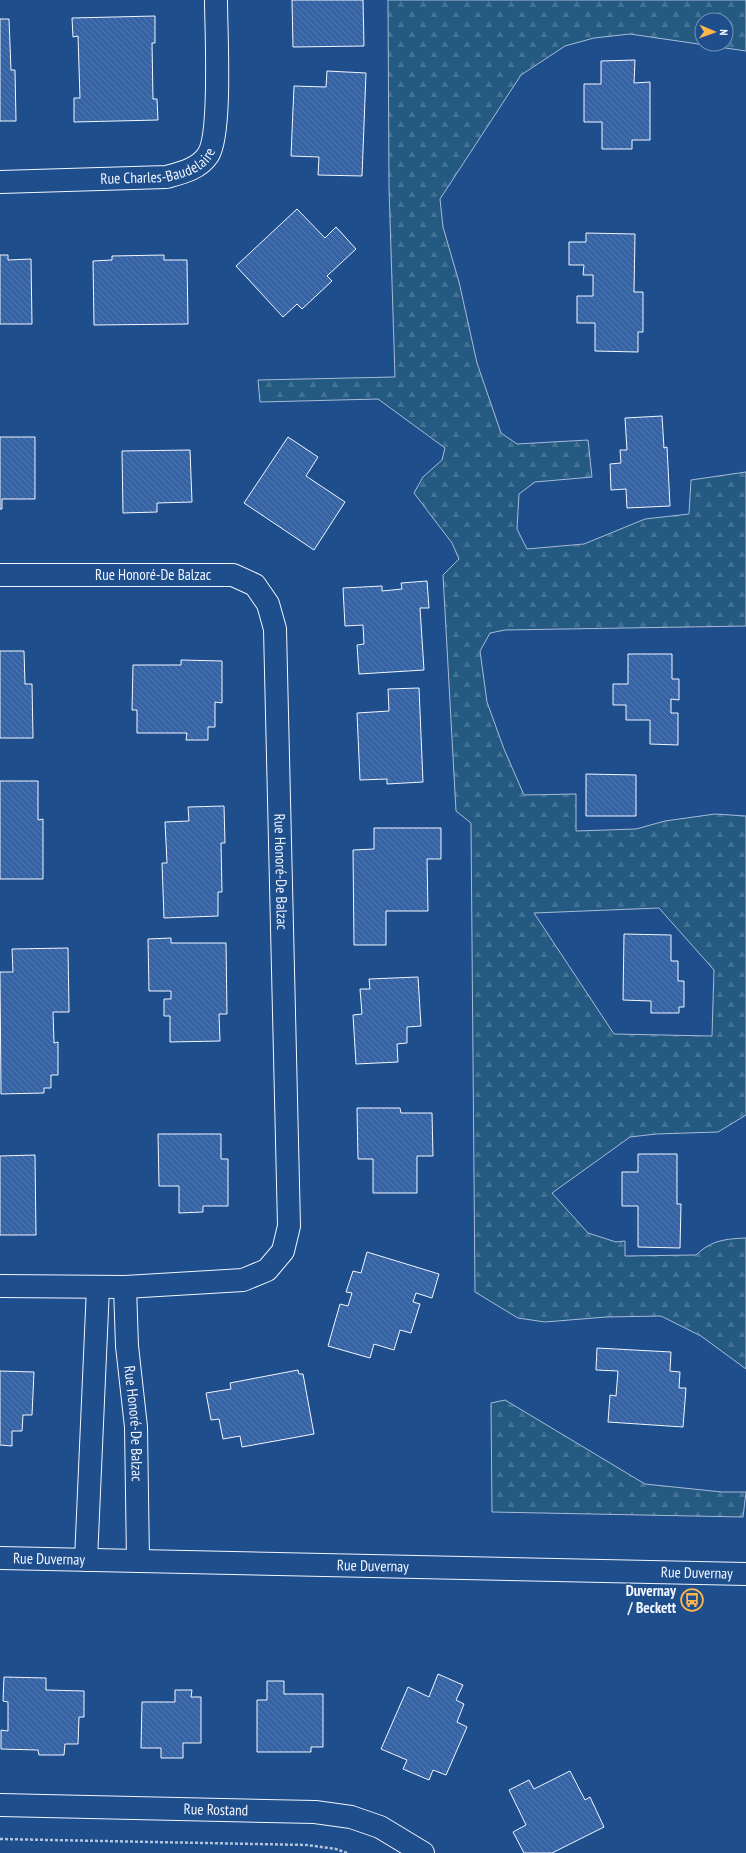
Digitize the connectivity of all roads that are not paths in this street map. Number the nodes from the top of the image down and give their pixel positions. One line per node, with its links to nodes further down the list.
1 (216, 0): 2 (street, Rue Charles-Baudelaire)
2 (0, 182)
3 (0, 575): 6 (street, Rue Honoré-De Balzac)
4 (0, 1286): 5 (street, Rue Honoré-De Balzac)
5 (98, 1287): 6 (street, Rue Honoré-De Balzac); 8 (street)
6 (125, 1287): 9 (street, Rue Honoré-De Balzac)
7 (0, 1558): 8 (street, Rue Duvernay)
8 (86, 1560): 9 (street, Rue Duvernay)
9 (138, 1561): 10 (street, Rue Duvernay)
10 (746, 1574)
11 (0, 1805): 12 (street, Rue Rostand)
12 (423, 1853)

